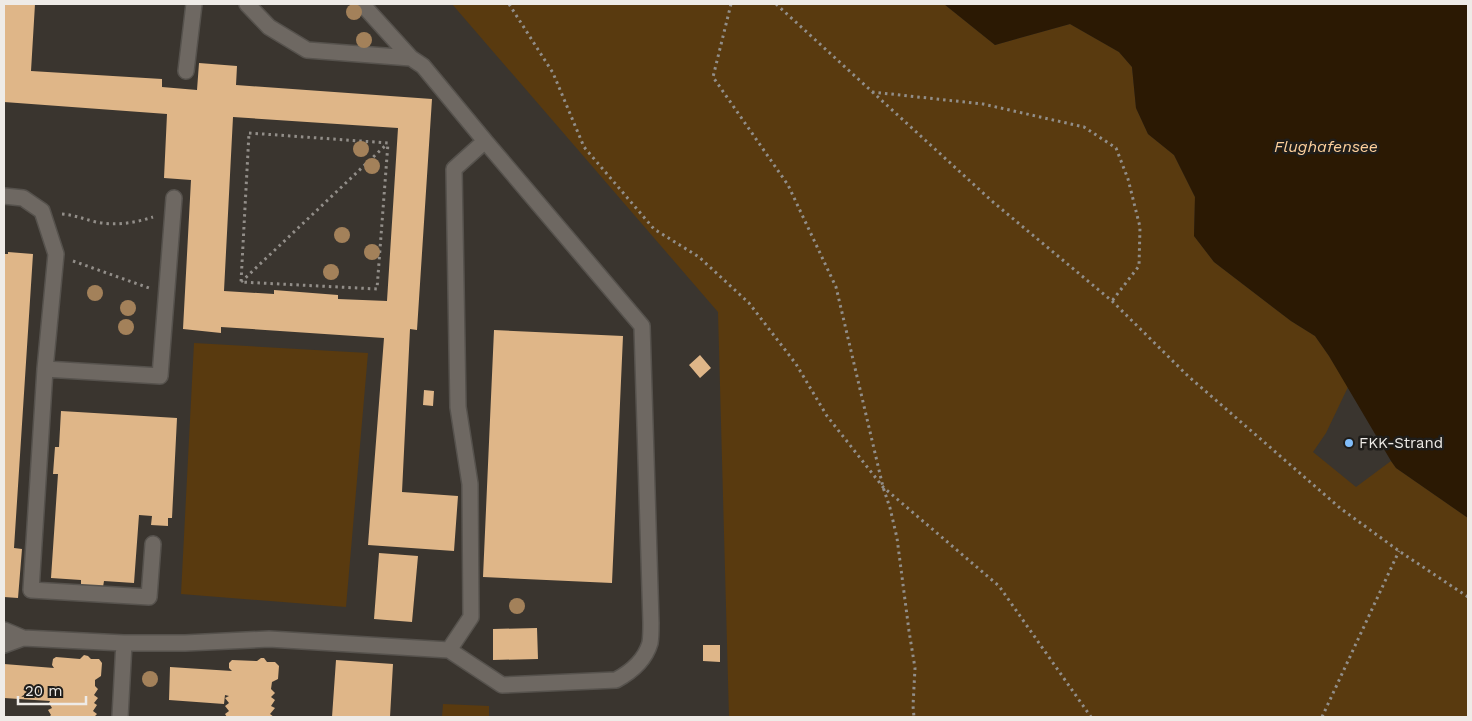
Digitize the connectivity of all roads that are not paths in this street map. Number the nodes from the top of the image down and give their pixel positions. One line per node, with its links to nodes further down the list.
1 (194, 4): 5 (lane)
2 (248, 4): 4 (lane)
3 (362, 4): 4 (lane)
4 (411, 58): 6 (lane)
5 (186, 71)
6 (485, 141): 15 (lane); 15 (lane)
7 (4, 196): 9 (lane)
8 (174, 204): 9 (lane)
9 (46, 369): 10 (lane)
10 (153, 544)
11 (4, 630): 12 (lane)
12 (23, 638): 13 (lane); 14 (lane)
13 (124, 642): 15 (lane); 16 (lane)
14 (4, 645)
15 (449, 650)
16 (120, 717)

